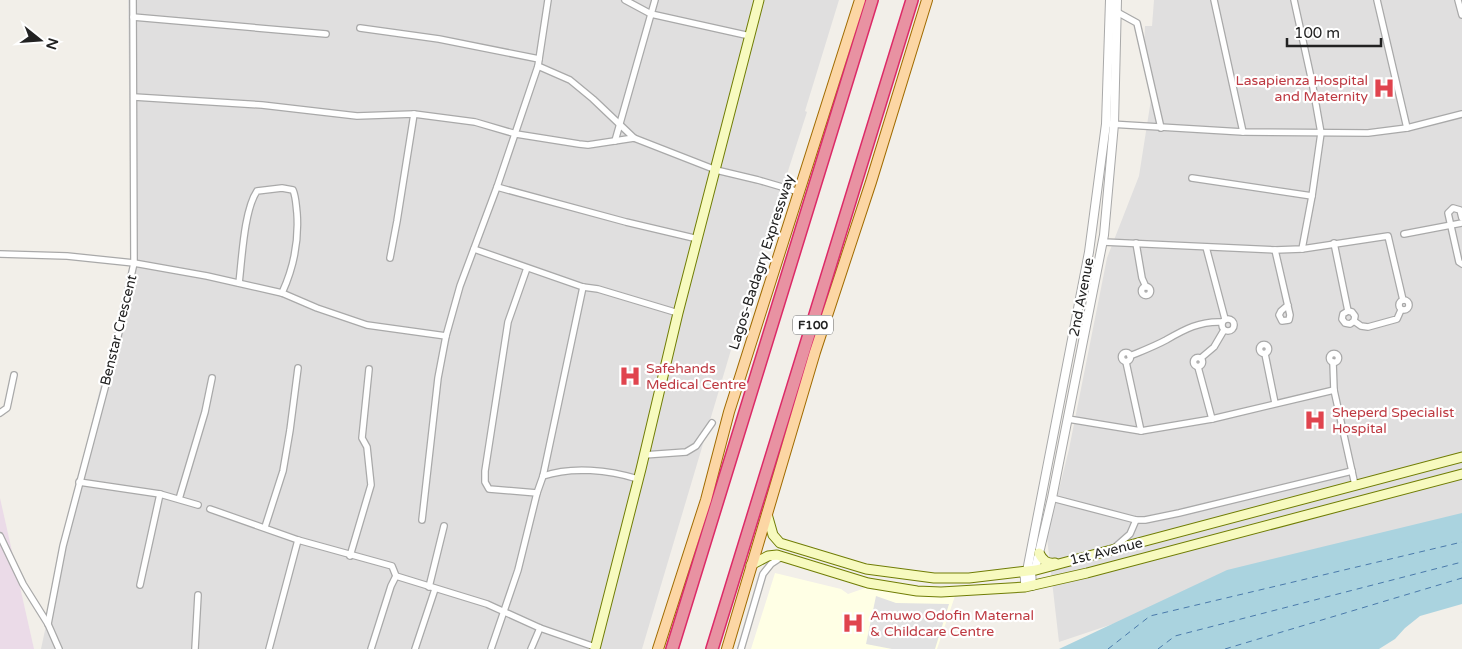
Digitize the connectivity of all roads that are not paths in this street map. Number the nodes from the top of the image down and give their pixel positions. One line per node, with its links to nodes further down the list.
1 (133, 0): 19 (street, Benstar Crescent)
2 (548, 0): 23 (street)
3 (624, 0): 17 (street)
4 (655, 0): 17 (street)
5 (759, 0): 22 (main road)
6 (860, 0): 40 (main road, Lagos-Badagry Expressway)
7 (872, 0): 130 (highway, Lagos-Badagry Expressway / F100)
8 (912, 0): 131 (highway, F100)
9 (927, 0): 99 (main road)
10 (1110, 0): 27 (street, 2nd Avenue)
11 (1117, 0): 16 (street, 2nd Avenue)
12 (1214, 0): 32 (street)
13 (1294, 0): 33 (street)
14 (1377, 0): 31 (street)
15 (1458, 0): 18 (street)
16 (1117, 12): 28 (street, 2nd Avenue); 30 (street)
17 (651, 14): 22 (street); 29 (street)
18 (1462, 15)
19 (133, 17): 21 (street); 24 (street, Benstar Crescent)
20 (360, 28): 23 (street)
21 (326, 34)
22 (750, 36): 37 (main road)
23 (539, 63): 29 (street); 34 (street)
24 (134, 96): 25 (street); 56 (street, Benstar Crescent)
25 (414, 114): 34 (street); 55 (street)
26 (1462, 114): 31 (street)
27 (1106, 124): 28 (street); 112 (street, 2nd Avenue)
28 (1114, 124): 30 (street); 47 (street, 2nd Avenue)
29 (621, 125): 35 (street); 36 (street)
30 (1161, 128): 32 (street)
31 (1407, 128): 33 (street)
32 (1243, 132): 33 (street)
33 (1321, 133): 41 (street)
34 (516, 134): 36 (street); 39 (street)
35 (634, 138): 36 (street); 37 (street)
36 (615, 141)
37 (716, 170): 40 (street); 46 (main road)
38 (1192, 178): 41 (street)
39 (497, 187): 46 (street); 51 (street)
40 (799, 192): 129 (main road, Lagos-Badagry Expressway)
41 (1312, 196): 53 (street)
42 (1462, 218): 44 (street)
43 (1462, 223): 44 (street)
44 (1451, 225): 45 (street); 57 (street)
45 (1404, 234)
46 (698, 239): 65 (main road)
47 (1103, 242): 48 (street); 79 (street, 2nd Avenue)
48 (1136, 243): 50 (street); 61 (street)
49 (1334, 243): 53 (street); 64 (street); 67 (street)
50 (1206, 247): 52 (street); 66 (street)
51 (474, 249): 58 (street); 69 (street)
52 (1275, 250): 53 (street); 63 (street)
53 (1302, 250)
54 (0, 254): 56 (street)
55 (390, 258)
56 (134, 263): 59 (street); 91 (street, Benstar Crescent)
57 (1462, 264)
58 (527, 268): 60 (street); 93 (street)
59 (239, 283): 62 (street); 62 (street)
60 (583, 287): 65 (street); 88 (street)
61 (1146, 287)
62 (282, 293): 69 (street)
63 (1288, 305)
64 (1348, 311): 67 (street); 67 (street)
65 (678, 313): 83 (main road)
66 (1223, 321): 68 (street); 68 (street); 82 (street)
67 (1354, 321)
68 (1224, 330): 80 (street)
69 (446, 336): 100 (street)
70 (1265, 354): 77 (street)
71 (1333, 362): 76 (street)
72 (298, 368): 103 (street)
73 (369, 369): 108 (street)
74 (14, 374): 78 (street)
75 (212, 378): 96 (street)
76 (1334, 390): 77 (street); 86 (street)
77 (1275, 403): 80 (street)
78 (0, 413)
79 (1068, 418): 82 (street); 95 (street, 2nd Avenue)
80 (1212, 419): 82 (street)
81 (712, 423): 83 (street)
82 (1141, 431)
83 (644, 455): 89 (main road)
84 (1462, 457): 85 (main road, 1st Avenue)
85 (1431, 465): 90 (main road); 92 (main road, 1st Avenue)
86 (1352, 471): 92 (street); 101 (street)
87 (1462, 474): 90 (main road, 1st Avenue)
88 (543, 476): 89 (street); 93 (street)
89 (638, 479): 121 (main road)
90 (1436, 481): 115 (main road, 1st Avenue)
91 (79, 482): 94 (street); 119 (street, Benstar Crescent)
92 (1355, 485): 106 (main road, 1st Avenue)
93 (538, 493): 118 (street)
94 (160, 494): 96 (street); 114 (street)
95 (1052, 498): 101 (street); 107 (street, 2nd Avenue)
96 (179, 499): 97 (street)
97 (198, 505)
98 (210, 509): 103 (street)
99 (766, 513): 111 (main road); 112 (main road, 1st Avenue)
100 (422, 520)
101 (1136, 520): 106 (street)
102 (444, 526): 116 (street)
103 (265, 527): 105 (street)
104 (0, 536): 119 (street)
105 (298, 540): 108 (street); 124 (street)
106 (1111, 550): 110 (main road, 1st Avenue)
107 (1039, 553): 110 (main road); 112 (street, 2nd Avenue)
108 (350, 556): 113 (street)
109 (783, 556): 111 (main road, 1st Avenue); 115 (main road, 1st Avenue); 133 (street)
110 (1058, 563): 112 (main road, 1st Avenue)
111 (751, 565): 132 (main road)
112 (1027, 572): 115 (street, 2nd Avenue)
113 (396, 576): 116 (street); 125 (street)
114 (140, 585)
115 (1028, 586)
116 (432, 588): 118 (street); 126 (street)
117 (198, 596): 123 (street)
118 (504, 611): 120 (street); 127 (street)
119 (48, 624): 122 (street)
120 (540, 628): 121 (street); 128 (street)
121 (595, 648)
122 (59, 649)
123 (195, 649)
124 (269, 649)
125 (371, 649)
126 (415, 649)
127 (491, 649)
128 (531, 649)
129 (658, 649)
130 (672, 649)
131 (712, 649)
132 (728, 649)
133 (741, 649)

